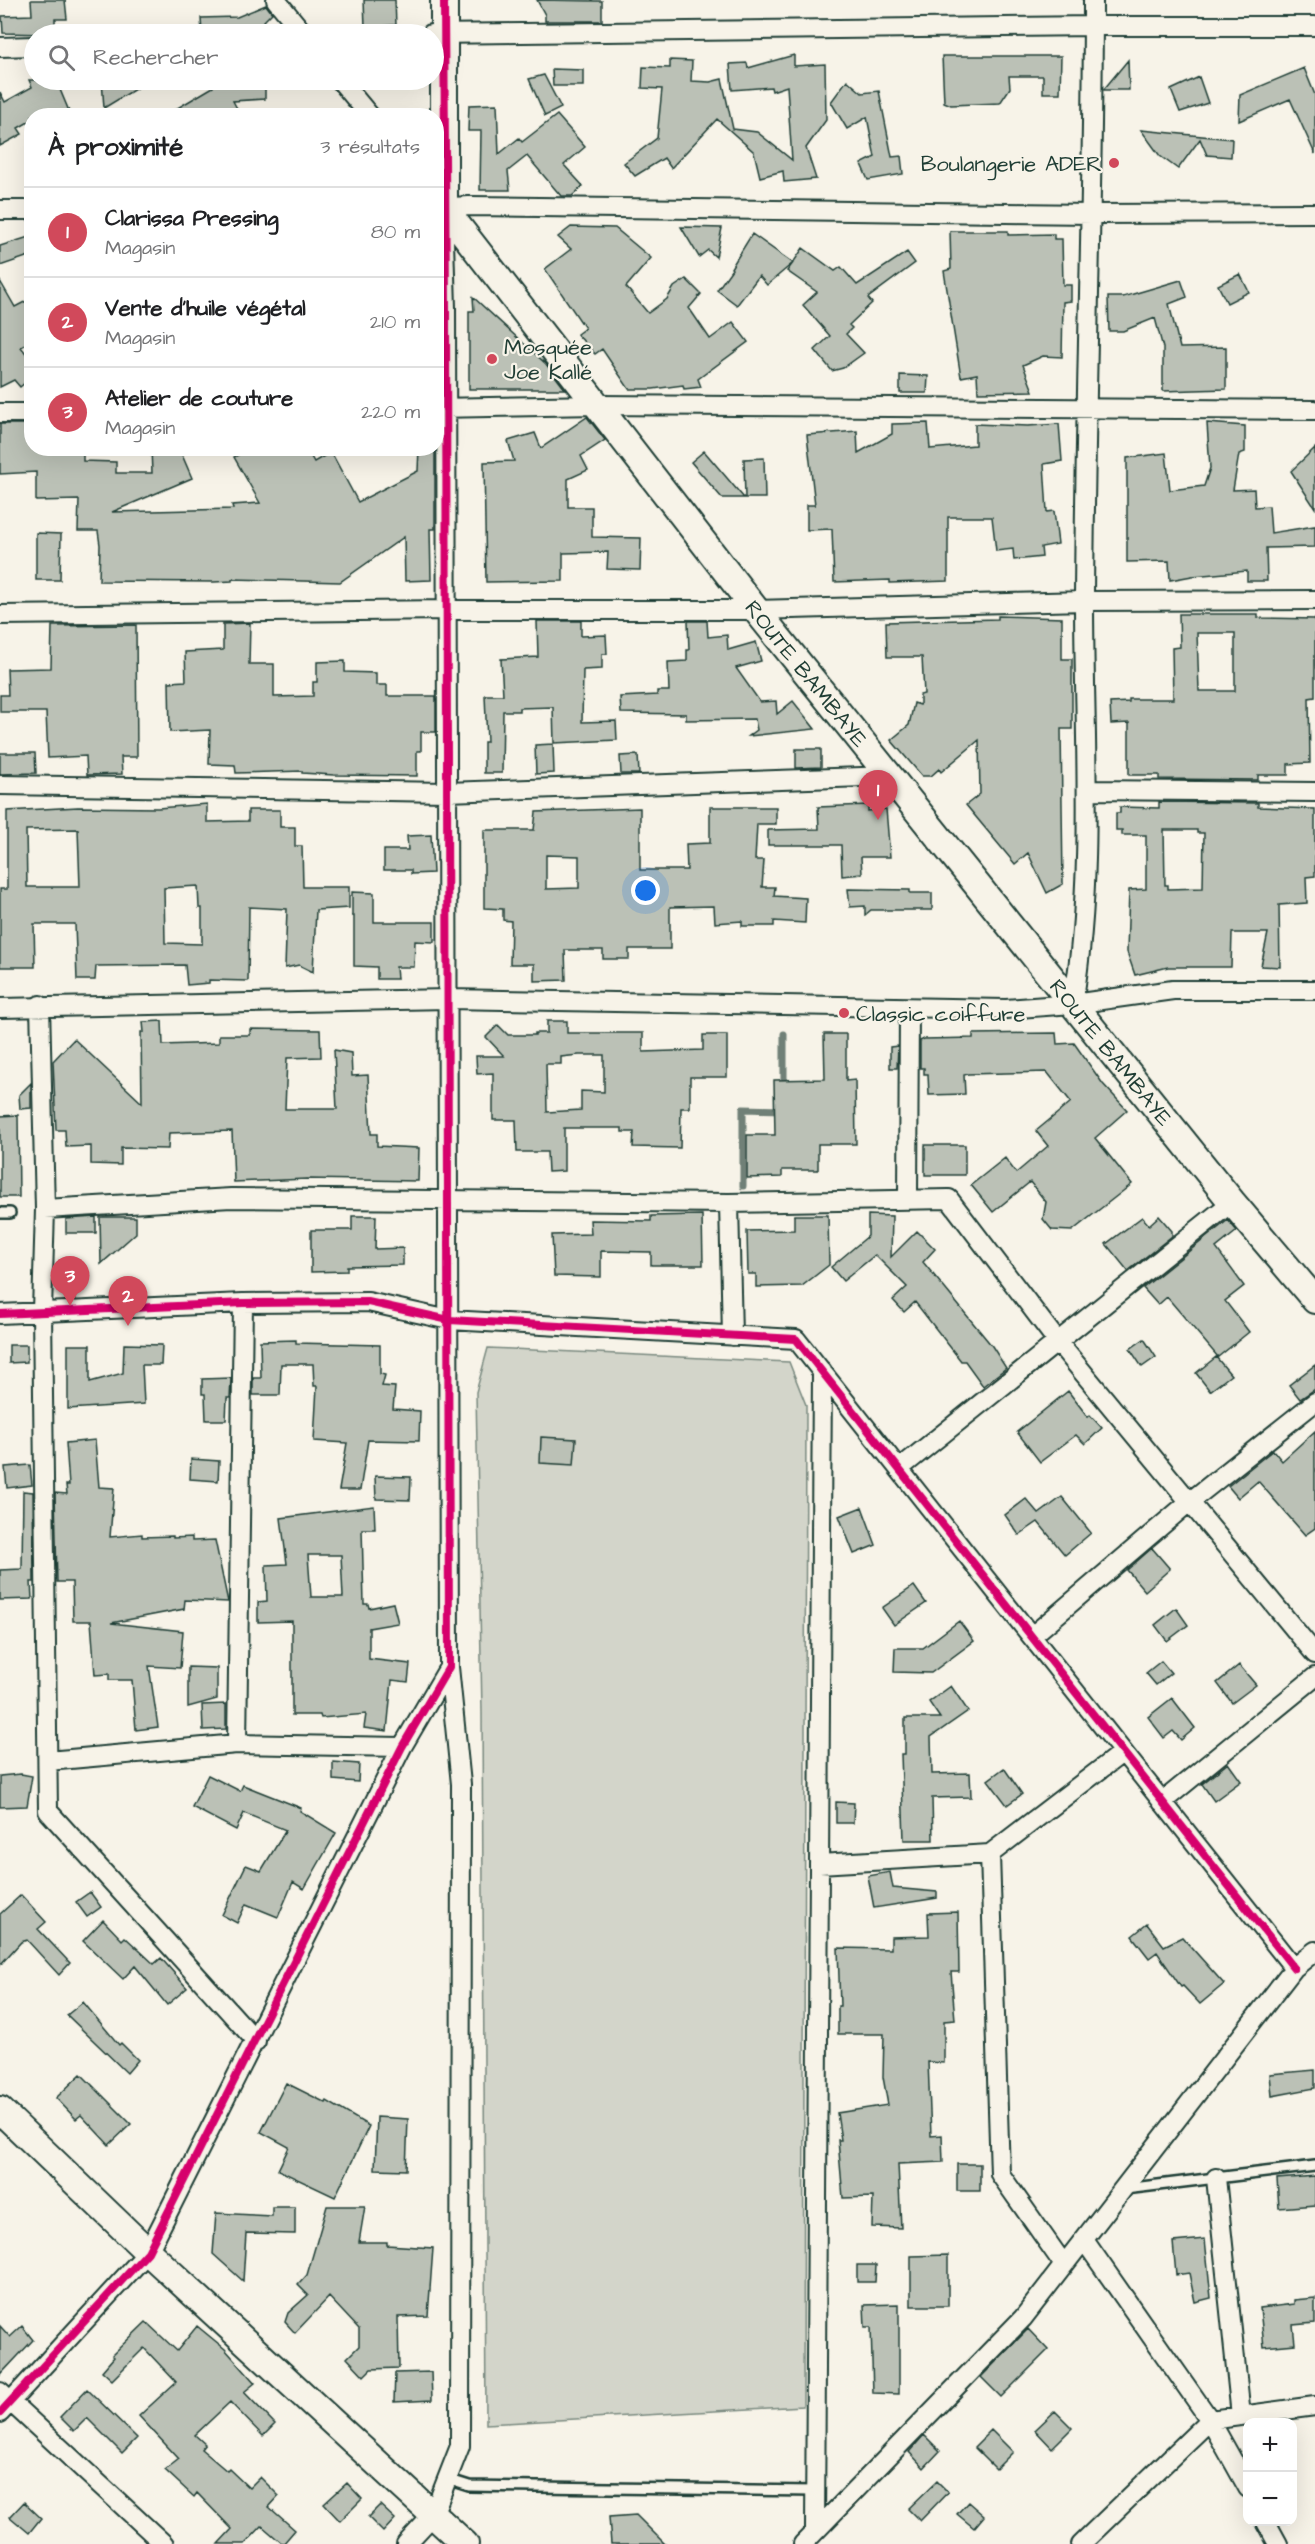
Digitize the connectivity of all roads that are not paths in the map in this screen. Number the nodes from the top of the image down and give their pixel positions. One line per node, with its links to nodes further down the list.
1 (276, 0): 4 (street)
2 (444, 0): 5 (street)
3 (1093, 0): 6 (street)
4 (296, 24)
5 (439, 24)
6 (1093, 26): 7 (street); 8 (street); 20 (street)
7 (1315, 26)
8 (444, 34)
9 (24, 46): 10 (street)
10 (0, 47)
11 (348, 90): 13 (street)
12 (438, 90): 14 (street)
13 (363, 108)
14 (438, 108)
15 (444, 204): 20 (street)
16 (0, 210): 17 (street)
17 (24, 210)
18 (444, 210): 21 (street, ROUTE BAMBAYE)
19 (1315, 213): 20 (street)
20 (1092, 214): 22 (street)
21 (598, 405): 22 (street); 23 (street); 31 (street, ROUTE BAMBAYE)
22 (1088, 407): 24 (street); 29 (street)
23 (444, 408)
24 (1315, 410)
25 (24, 412): 26 (street)
26 (0, 413)
27 (442, 456): 30 (street)
28 (1315, 600): 29 (street)
29 (1084, 601): 31 (street); 35 (street)
30 (447, 610): 31 (street); 32 (street); 36 (street)
31 (756, 610): 33 (street, ROUTE BAMBAYE)
32 (0, 615)
33 (890, 776): 36 (street); 40 (street, ROUTE BAMBAYE)
34 (0, 785): 36 (street)
35 (1087, 790): 37 (street); 40 (street)
36 (447, 792): 39 (street)
37 (1315, 792)
38 (1315, 990): 40 (street)
39 (448, 999): 41 (street); 43 (street); 45 (street)
40 (1073, 1004): 43 (street); 46 (street, ROUTE BAMBAYE)
41 (40, 1005): 42 (street); 48 (street)
42 (0, 1008)
43 (909, 1008): 44 (street)
44 (908, 1199): 47 (street); 55 (street)
45 (448, 1200): 47 (street); 48 (street); 53 (street)
46 (1232, 1202): 49 (street, ROUTE BAMBAYE); 55 (street)
47 (729, 1203): 54 (street)
48 (45, 1209): 51 (street)
49 (1315, 1300)
50 (243, 1303): 51 (street); 53 (street); 64 (street)
51 (42, 1311): 52 (street); 67 (street)
52 (0, 1314)
53 (448, 1320): 54 (street); 62 (street)
54 (732, 1336): 56 (street)
55 (1057, 1341): 58 (street); 59 (street)
56 (822, 1371): 58 (street); 70 (street)
57 (1315, 1402): 59 (street)
58 (899, 1468): 60 (street)
59 (1188, 1503): 60 (street); 61 (street)
60 (1032, 1636): 66 (street)
61 (1315, 1654)
62 (449, 1667): 65 (street); 85 (street)
63 (1315, 1677): 68 (street)
64 (237, 1744): 65 (street); 67 (street)
65 (402, 1747): 73 (street)
66 (1124, 1752): 68 (street); 69 (street)
67 (48, 1761): 73 (street)
68 (1162, 1802): 72 (street)
69 (990, 1854): 70 (street); 80 (street)
70 (819, 1864): 87 (street)
71 (1315, 1951): 72 (street)
72 (1294, 1968): 77 (street)
73 (256, 2041): 79 (street)
74 (0, 2110): 79 (street)
75 (1315, 2166): 76 (lane)
76 (1216, 2178): 77 (lane); 83 (street)
77 (1123, 2189): 78 (street)
78 (1084, 2240): 80 (street); 84 (street)
79 (148, 2252): 81 (street); 88 (street)
80 (1064, 2265): 90 (street)
81 (3, 2403): 91 (street)
82 (1315, 2406): 83 (street)
83 (1241, 2416): 84 (street)
84 (1210, 2420): 86 (street); 94 (street)
85 (447, 2479): 87 (lane); 88 (street)
86 (1243, 2479)
87 (815, 2491): 90 (street)
88 (433, 2515): 92 (street); 93 (street)
89 (1268, 2526): 95 (street)
90 (809, 2538)
91 (164, 2544)
92 (406, 2544)
93 (465, 2544)
94 (1081, 2544)
95 (1278, 2544)

